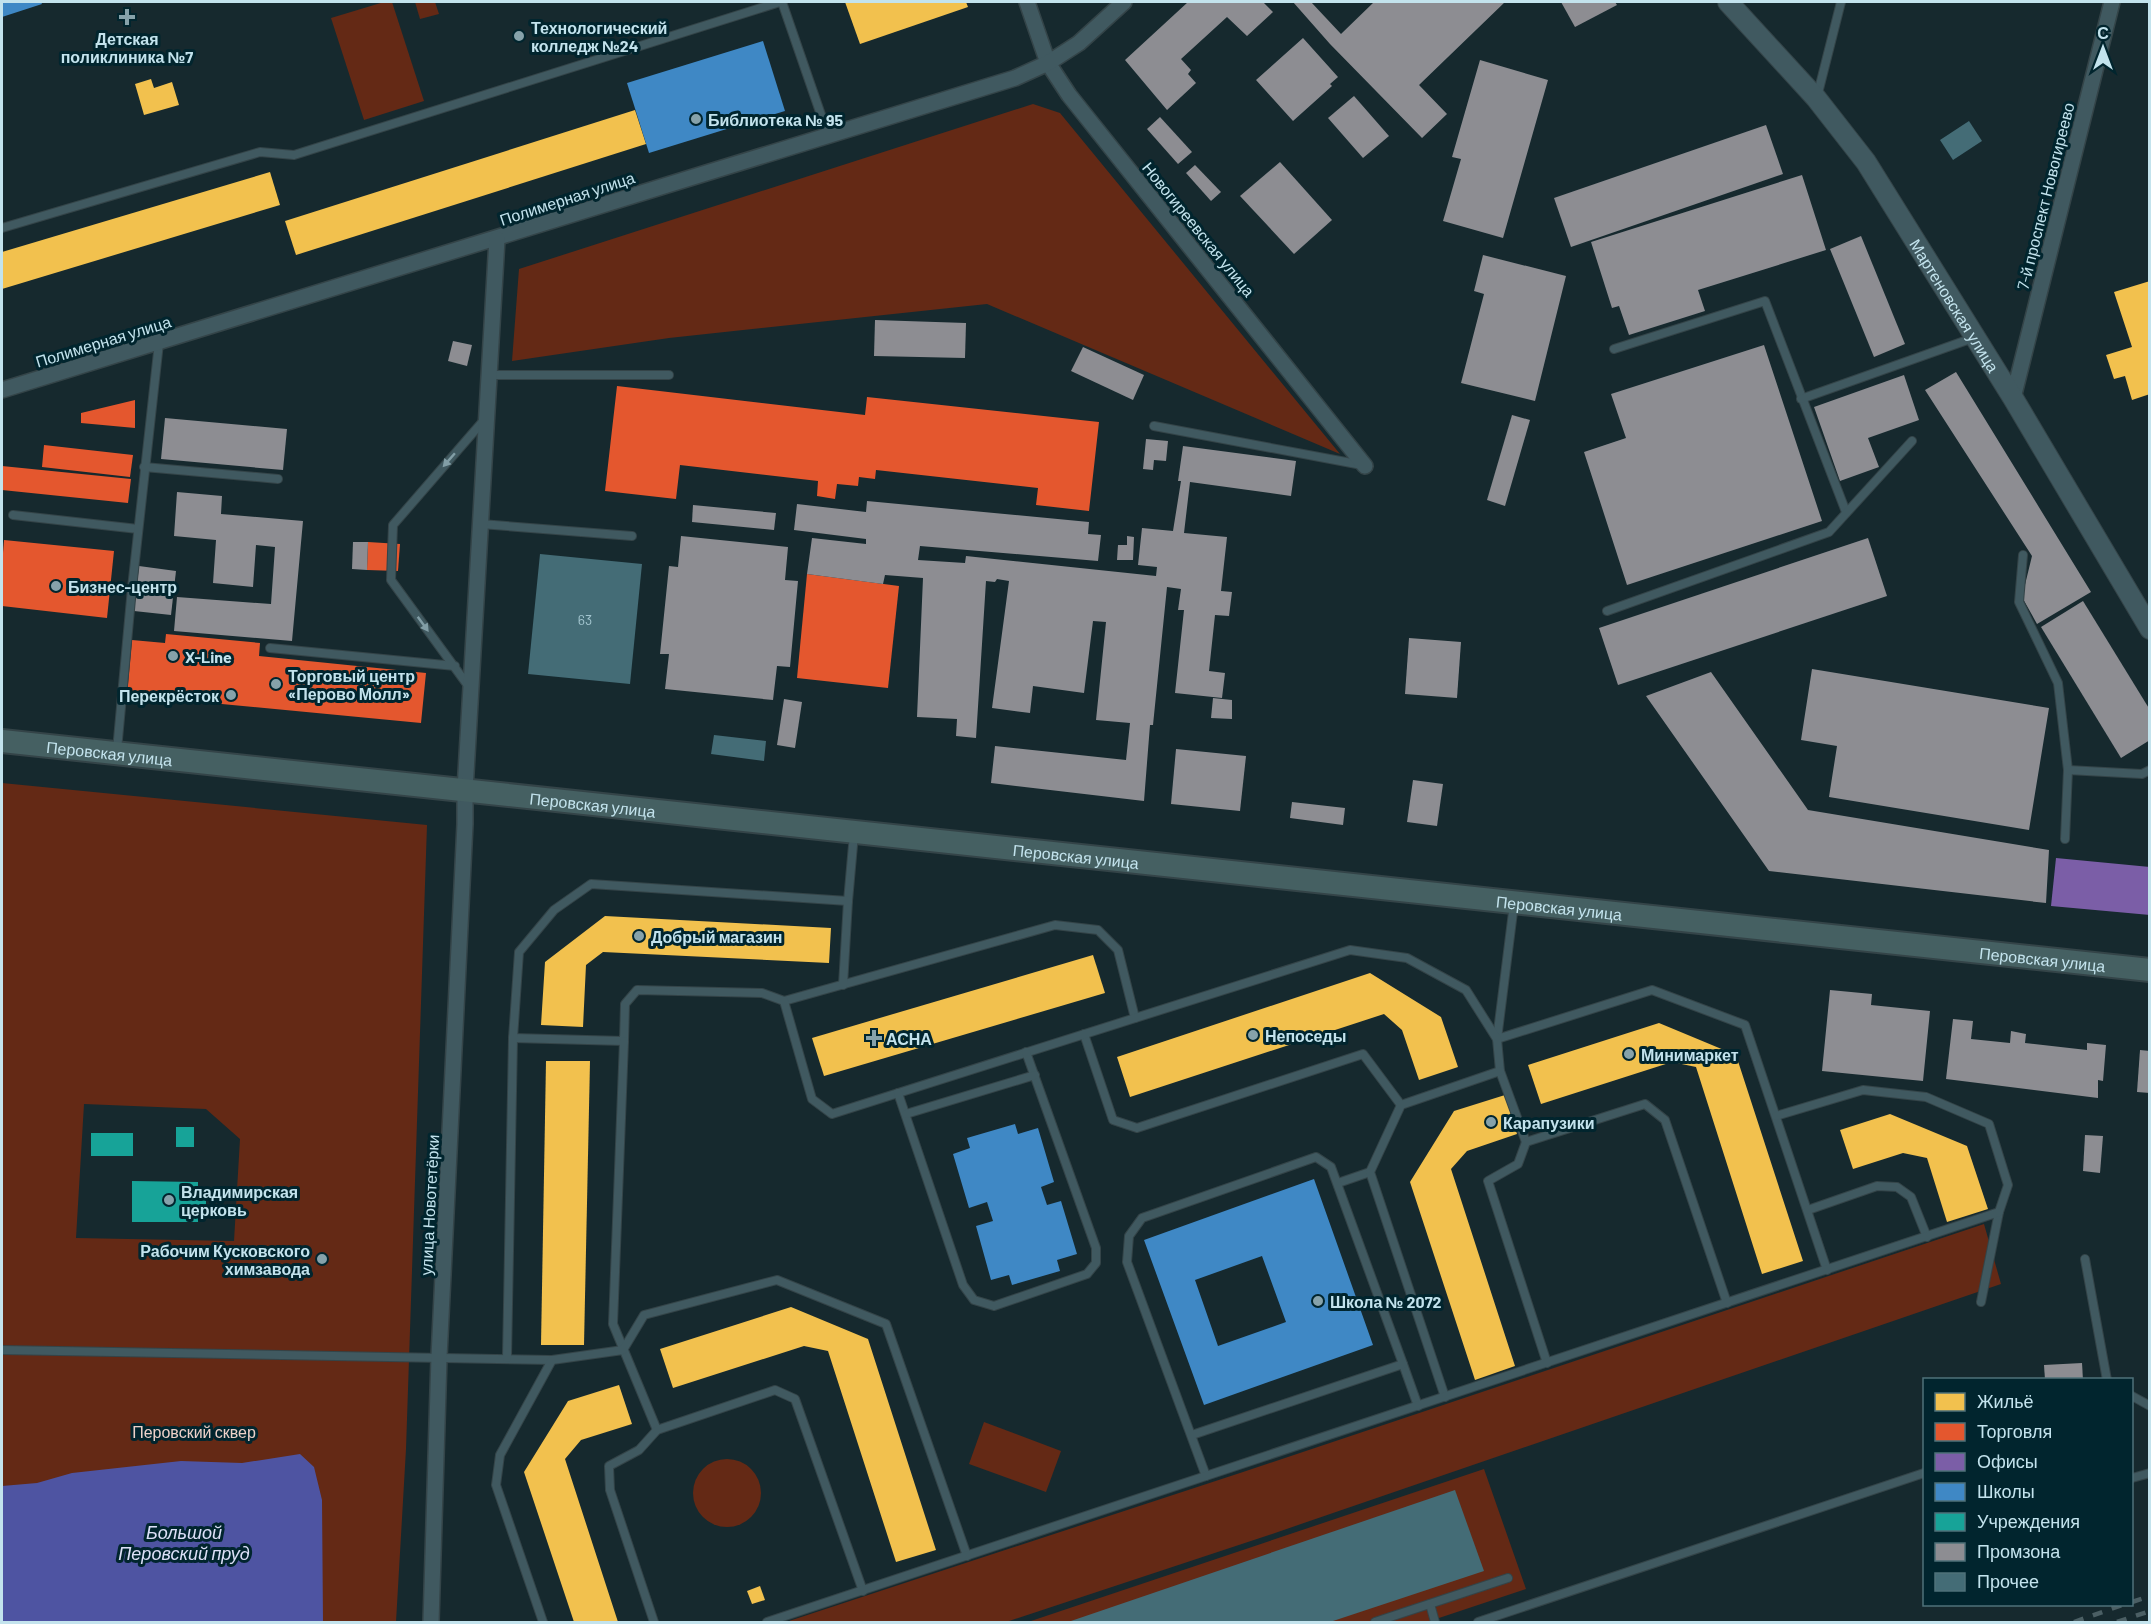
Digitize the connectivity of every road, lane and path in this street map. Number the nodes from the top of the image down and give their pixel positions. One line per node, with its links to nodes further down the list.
1 (781, 2): 9 (lane); 10 (lane)
2 (1027, 2): 7 (street, Новогиреевская улица)
3 (1124, 2): 7 (street, Полимерная улица)
4 (1728, 2): 8 (street, Мартеновская улица)
5 (1841, 2): 8 (lane)
6 (2112, 2): 18 (street, 7-й проспект Новогиреево)
7 (1048, 63): 9 (street, Полимерная улица); 23 (street, Новогиреевская улица)
8 (1816, 98): 12 (street, Мартеновская улица)
9 (828, 135): 11 (street, Полимерная улица)
10 (2, 228)
11 (497, 239): 13 (street, Полимерная улица); 15 (street, улица Новотетёрки)
12 (1975, 337): 18 (street, Мартеновская улица); 19 (lane)
13 (159, 343): 17 (street, Полимерная улица); 24 (lane)
14 (1614, 349): 19 (lane)
15 (490, 375): 16 (lane); 20 (street, улица Новотетёрки)
16 (669, 375)
17 (2, 390)
18 (2013, 398): 33 (street, Мартеновская улица)
19 (1801, 399): 26 (lane)
20 (487, 416): 28 (street, улица Новотетёрки); 35 (lane, one-way to 35)
21 (1154, 426): 23 (lane)
22 (1912, 441): 26 (lane)
23 (1365, 466)
24 (144, 467): 25 (lane); 29 (lane)
25 (279, 479)
26 (1846, 512): 32 (lane)
27 (13, 515): 29 (lane)
28 (481, 524): 30 (lane); 36 (street, улица Новотетёрки)
29 (138, 529): 38 (lane)
30 (632, 536)
31 (2023, 555): 39 (lane)
32 (1607, 611)
33 (2150, 629)
34 (270, 648): 35 (lane)
35 (455, 666): 36 (lane)
36 (472, 690): 41 (street, улица Новотетёрки)
37 (2, 741): 38 (main road, Перовская улица)
38 (117, 754): 41 (main road, Перовская улица)
39 (2068, 770): 40 (lane); 43 (lane)
40 (2150, 770)
41 (465, 790): 42 (main road, Перовская улица); 73 (street, улица Новотетёрки)
42 (854, 832): 44 (lane); 45 (main road, Перовская улица)
43 (2065, 839)
44 (848, 901): 47 (lane); 51 (lane)
45 (1514, 902): 46 (main road, Перовская улица); 52 (lane)
46 (2150, 970)
47 (843, 985): 48 (lane); 49 (lane)
48 (784, 1001): 53 (lane); 57 (lane)
49 (1135, 1018): 50 (lane); 52 (lane)
50 (1084, 1034): 54 (lane); 58 (lane)
51 (513, 1038): 53 (lane); 74 (lane)
52 (1497, 1039): 55 (lane); 60 (lane)
53 (624, 1041): 72 (lane)
54 (1026, 1052): 56 (lane); 57 (lane)
55 (1500, 1071): 58 (lane); 61 (lane)
56 (1035, 1075): 59 (lane); 59 (lane)
57 (898, 1093): 59 (lane)
58 (1401, 1105): 62 (lane)
59 (906, 1114)
60 (1776, 1116): 64 (lane); 65 (lane)
61 (1527, 1142): 70 (lane); 76 (lane)
62 (1370, 1172): 63 (lane); 79 (lane)
63 (1338, 1183): 77 (lane); 84 (lane)
64 (1808, 1210): 66 (lane); 68 (lane)
65 (1999, 1212): 66 (lane); 69 (lane)
66 (1927, 1237): 68 (lane)
67 (2085, 1259): 78 (lane)
68 (1827, 1270): 70 (lane)
69 (1981, 1302)
70 (1727, 1303): 76 (lane)
71 (2, 1350): 73 (lane)
72 (623, 1350): 75 (lane); 83 (lane); 89 (lane)
73 (439, 1357): 74 (lane); 93 (street, улица Новотетёрки)
74 (507, 1358): 75 (lane)
75 (552, 1360): 94 (lane)
76 (1547, 1363): 79 (lane)
77 (1403, 1364): 81 (lane); 84 (lane)
78 (2107, 1378)
79 (1445, 1397): 81 (lane)
80 (2133, 1397): 82 (lane)
81 (1418, 1406): 87 (lane)
82 (2150, 1406)
83 (657, 1430): 91 (lane); 95 (lane)
84 (1192, 1435): 87 (lane)
85 (1923, 1473): 99 (lane)
86 (2150, 1473): 88 (lane)
87 (1206, 1476): 89 (lane)
88 (2133, 1478)
89 (967, 1556): 91 (lane)
90 (1508, 1578): 92 (lane)
91 (863, 1591): 96 (lane)
92 (1430, 1604): 97 (lane); 98 (lane)
93 (431, 1623)
94 (543, 1623)
95 (654, 1623)
96 (767, 1623)
97 (1375, 1623)
98 (1435, 1623)
99 (1478, 1623)

